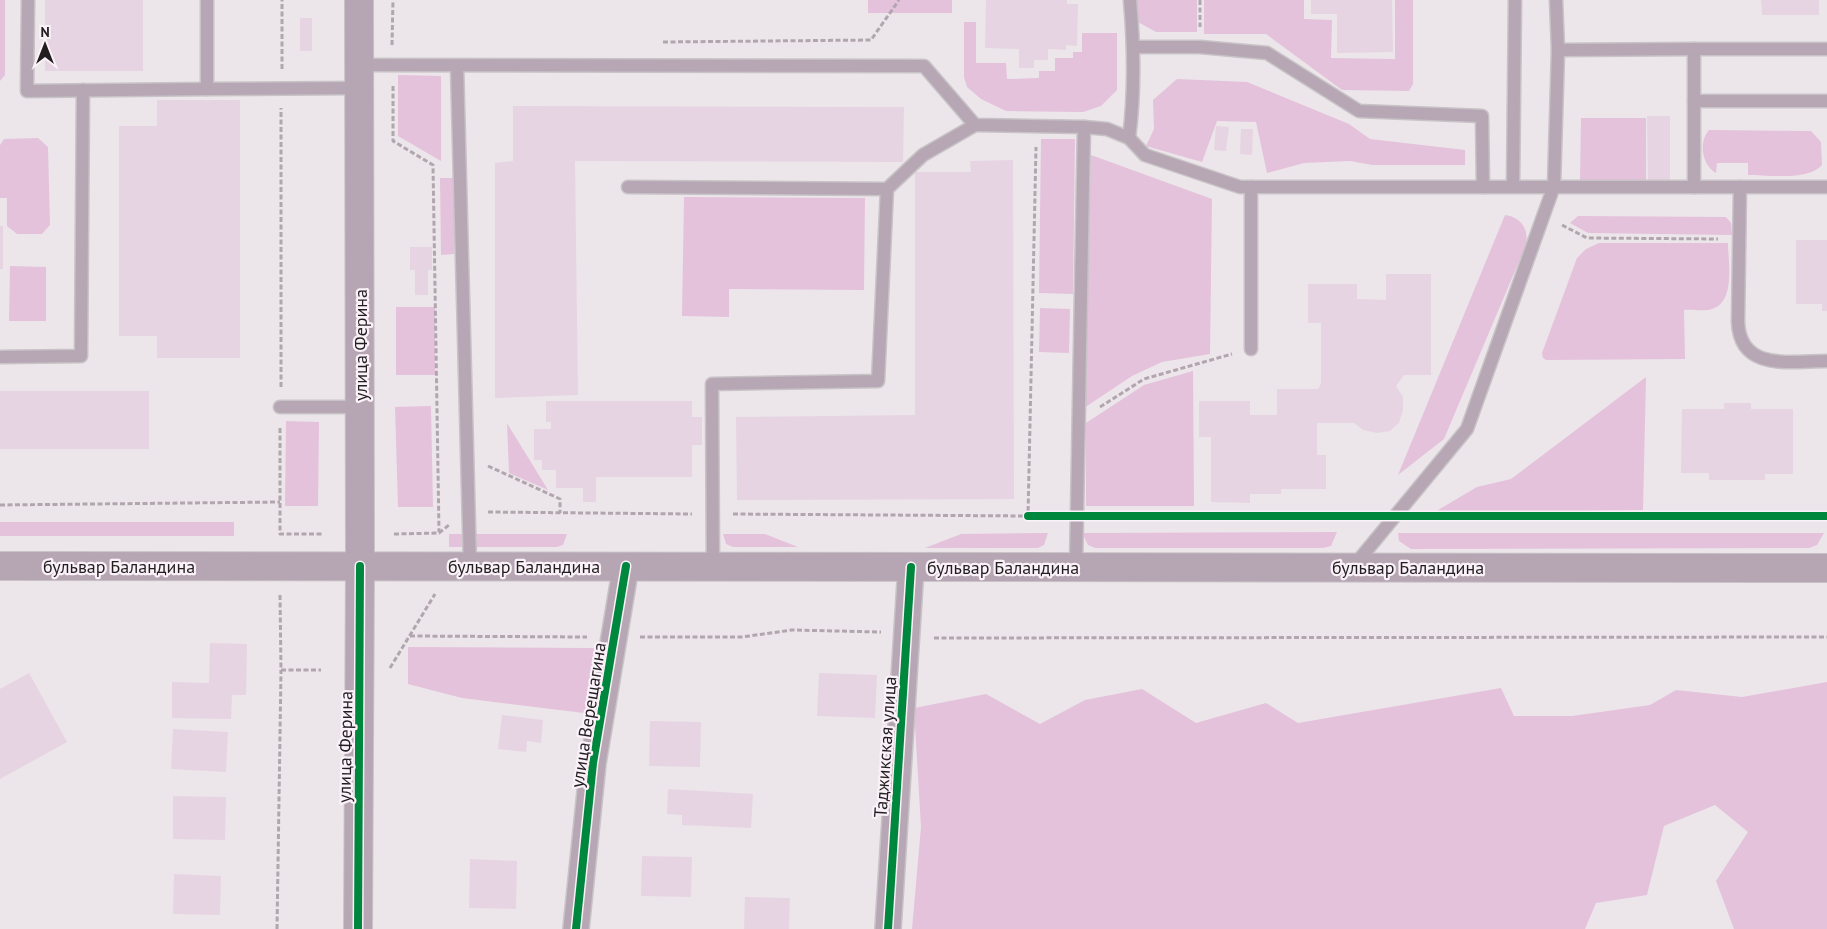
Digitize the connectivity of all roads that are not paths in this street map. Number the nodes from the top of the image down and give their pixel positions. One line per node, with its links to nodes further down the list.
1 (28, 0): 14 (lane)
2 (207, 0): 13 (lane)
3 (359, 0): 12 (main road, улица Ферина)
4 (1130, 0): 7 (lane)
5 (1515, 0): 20 (lane)
6 (1556, 0): 10 (lane)
7 (1134, 47): 19 (lane); 23 (lane)
8 (1694, 49): 9 (lane); 10 (lane); 15 (lane)
9 (1827, 49)
10 (1558, 50): 21 (lane)
11 (457, 66): 12 (lane); 17 (lane); 36 (lane)
12 (359, 76): 13 (lane); 33 (main road, улица Ферина)
13 (207, 89): 14 (lane)
14 (83, 90): 30 (lane)
15 (1694, 101): 16 (lane); 22 (lane)
16 (1827, 101)
17 (975, 125): 18 (lane); 28 (lane)
18 (1084, 127): 19 (lane); 40 (lane)
19 (1129, 138): 27 (lane)
20 (1513, 186): 21 (lane); 23 (lane)
21 (1554, 186): 22 (lane); 41 (lane)
22 (1694, 186): 24 (lane)
23 (1484, 187): 27 (lane)
24 (1740, 187): 25 (lane); 31 (lane)
25 (1827, 187)
26 (628, 188): 28 (lane)
27 (1251, 188): 29 (lane)
28 (887, 189): 38 (lane)
29 (1251, 349)
30 (0, 357)
31 (1827, 361)
32 (280, 407): 33 (lane)
33 (360, 407): 35 (main road, улица Ферина)
34 (0, 566): 35 (main road, бульвар Баландина)
35 (360, 566): 36 (main road, бульвар Баландина); 43 (street, улица Ферина)
36 (470, 566): 37 (main road, бульвар Баландина)
37 (626, 566): 38 (main road, бульвар Баландина); 44 (street, улица Верещагина)
38 (713, 567): 39 (main road, бульвар Баландина)
39 (911, 567): 40 (main road, бульвар Баландина); 45 (street, Таджикская улица)
40 (1076, 567): 41 (main road, бульвар Баландина)
41 (1353, 567): 42 (main road, бульвар Баландина)
42 (1827, 568)
43 (358, 929)
44 (576, 929)
45 (888, 929)

